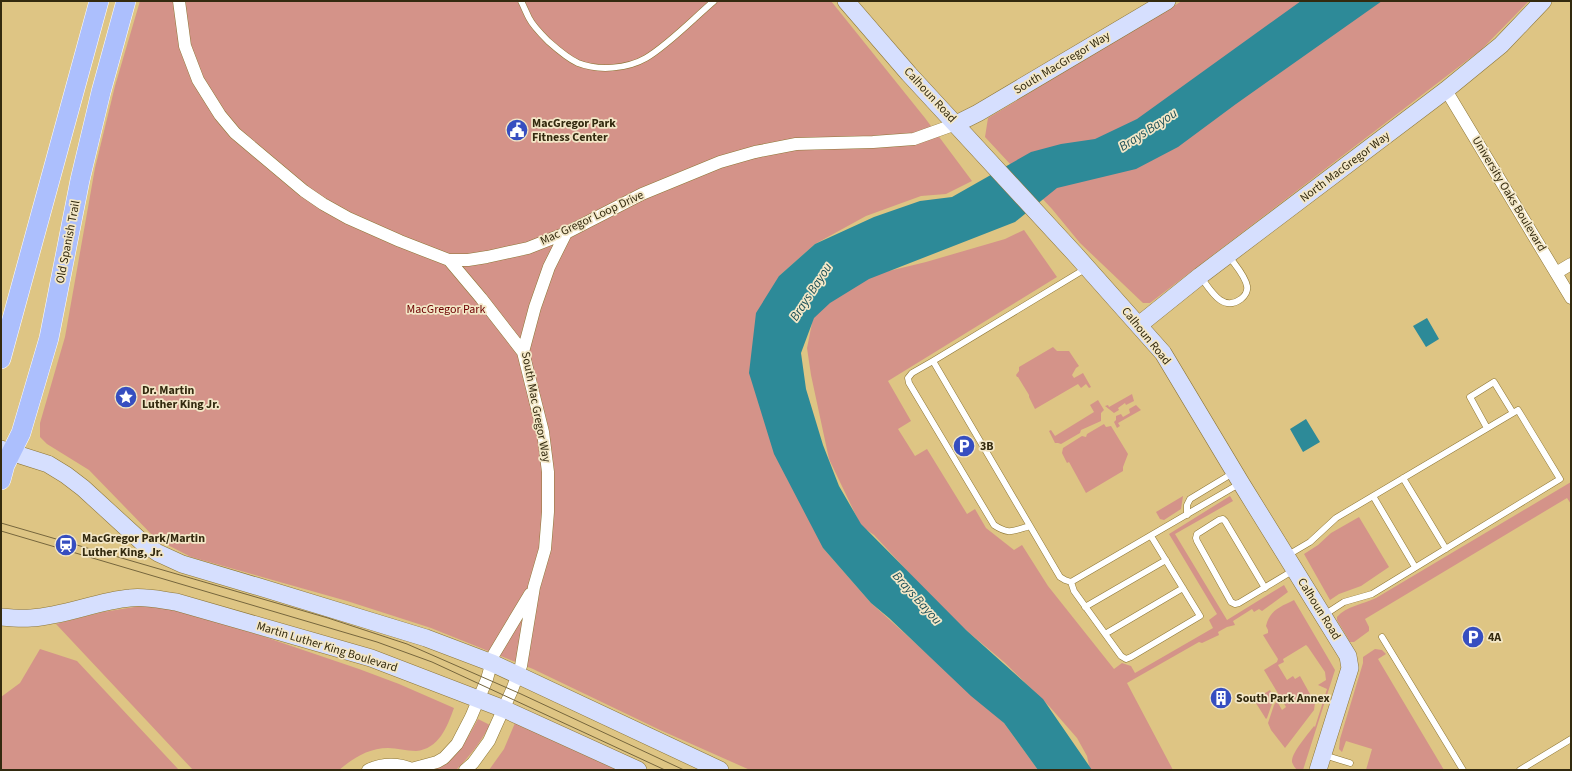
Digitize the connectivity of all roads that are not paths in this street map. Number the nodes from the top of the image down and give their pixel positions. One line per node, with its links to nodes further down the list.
1 (99, 1): 21 (main road)
2 (126, 1): 25 (main road, Old Spanish Trail)
3 (179, 1): 13 (street, Mac Gregor Loop Drive)
4 (521, 1): 5 (lane)
5 (714, 1)
6 (846, 1): 10 (street, Calhoun Road)
7 (1167, 1): 10 (street, South MacGregor Way)
8 (1543, 1): 9 (street, North MacGregor Way)
9 (1446, 90): 12 (street, North MacGregor Way); 16 (street, University Oaks Boulevard)
10 (956, 124): 11 (street, Mac Gregor Loop Drive); 15 (street, Calhoun Road)
11 (566, 234): 13 (street, Mac Gregor Loop Drive); 20 (street, South Mac Gregor Way)
12 (1228, 255): 17 (street, North MacGregor Way); 17 (lane)
13 (449, 260): 20 (street)
14 (1571, 264): 16 (street)
15 (1088, 268): 19 (street, Calhoun Road); 22 (lane)
16 (1556, 273): 18 (street, University Oaks Boulevard)
17 (1200, 276): 19 (street, North MacGregor Way)
18 (1571, 298)
19 (1139, 325): 26 (street, Calhoun Road)
20 (523, 352): 38 (street, South Mac Gregor Way)
21 (1, 359)
22 (933, 361): 31 (lane); 31 (lane)
23 (1513, 413): 24 (lane); 24 (lane); 33 (lane)
24 (1487, 428): 27 (lane)
25 (6, 450): 28 (main road, Old Spanish Trail); 46 (street)
26 (1237, 478): 30 (lane); 30 (lane); 35 (street, Calhoun Road)
27 (1403, 478): 29 (lane); 33 (lane)
28 (1, 480)
29 (1373, 496): 35 (lane); 36 (lane)
30 (1187, 515): 32 (lane)
31 (1030, 526): 37 (lane)
32 (1152, 536): 34 (lane); 37 (lane)
33 (1446, 549): 36 (lane)
34 (1166, 560): 39 (lane); 41 (lane)
35 (1290, 563): 40 (lane); 42 (street, Calhoun Road)
36 (1415, 567): 42 (lane)
37 (1071, 582): 41 (lane)
38 (534, 587): 46 (street, South Mac Gregor Way); 47 (street, South Mac Gregor Way)
39 (1183, 588): 44 (lane); 44 (lane)
40 (1264, 588): 40 (lane)
41 (1085, 607): 44 (lane)
42 (1323, 616): 51 (street, Calhoun Road)
43 (1, 617): 48 (street, Martin Luther King Boulevard)
44 (1105, 634)
45 (1382, 637): 58 (lane)
46 (492, 663): 47 (street); 48 (street, South Mac Gregor Way)
47 (518, 675): 49 (street, South Mac Gregor Way); 57 (street)
48 (478, 699): 49 (street, Martin Luther King Boulevard); 53 (street, South Mac Gregor Way)
49 (504, 709): 55 (street, South Mac Gregor Way); 56 (street, Martin Luther King Boulevard)
50 (1571, 739): 59 (lane)
51 (1321, 762): 52 (lane)
52 (1350, 763)
53 (412, 769): 54 (street)
54 (368, 770)
55 (465, 770)
56 (638, 770)
57 (720, 770)
58 (1463, 770)
59 (1520, 770)

